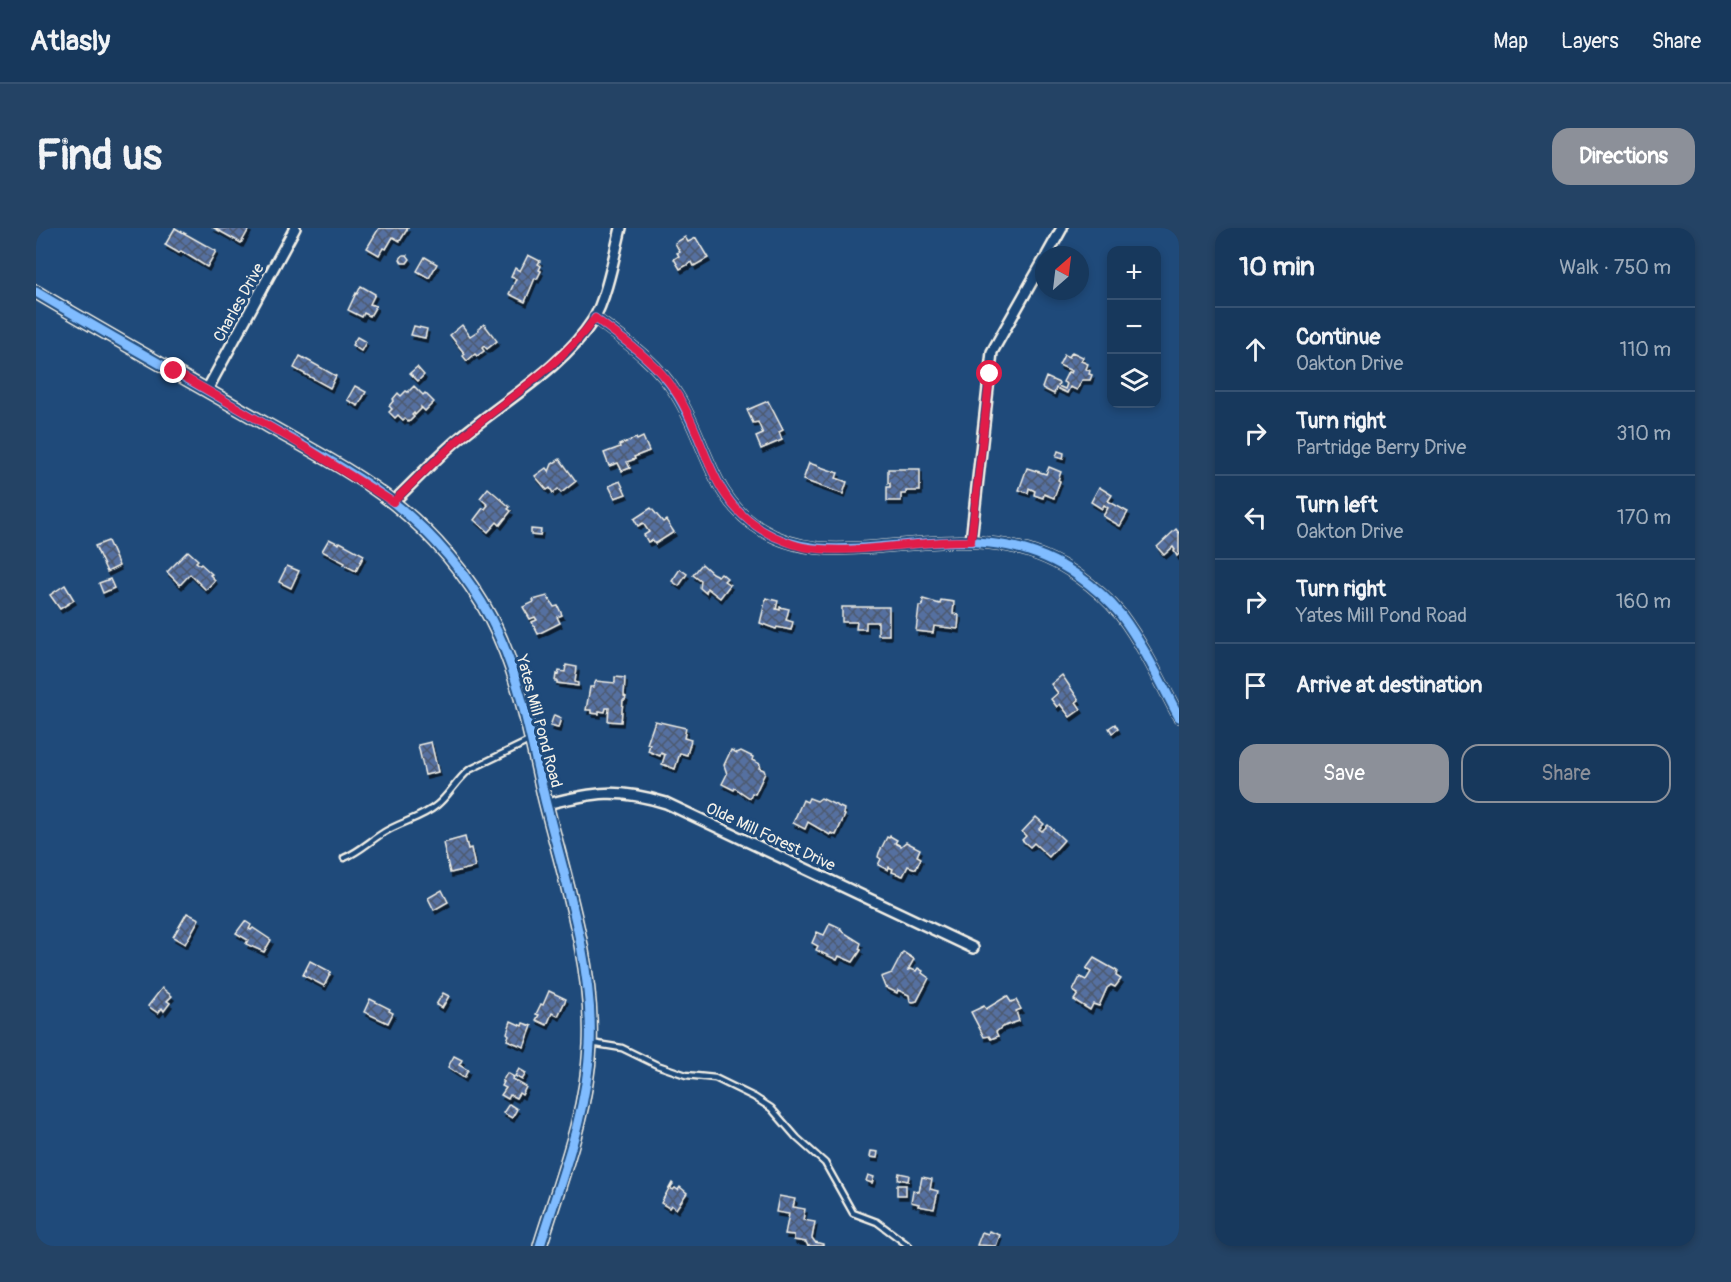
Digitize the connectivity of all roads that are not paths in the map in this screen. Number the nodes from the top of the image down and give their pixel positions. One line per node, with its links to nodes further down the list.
1 (295, 228): 8 (street, Charles Drive)
2 (621, 228): 7 (street)
3 (1062, 228): 4 (street)
4 (1052, 246)
5 (1035, 276): 10 (street)
6 (36, 292): 8 (street, Yates Mill Pond Road)
7 (595, 318): 9 (street); 10 (street)
8 (207, 390): 9 (street, Yates Mill Pond Road)
9 (393, 502): 12 (street, Yates Mill Pond Road)
10 (971, 541): 11 (street)
11 (1179, 717)
12 (531, 740): 13 (street, Yates Mill Pond Road); 14 (lane)
13 (547, 804): 15 (street, Olde Mill Forest Drive); 16 (street, Yates Mill Pond Road)
14 (344, 858)
15 (973, 948)
16 (591, 1043): 17 (street, Yates Mill Pond Road); 18 (lane)
17 (540, 1246)
18 (909, 1246)

